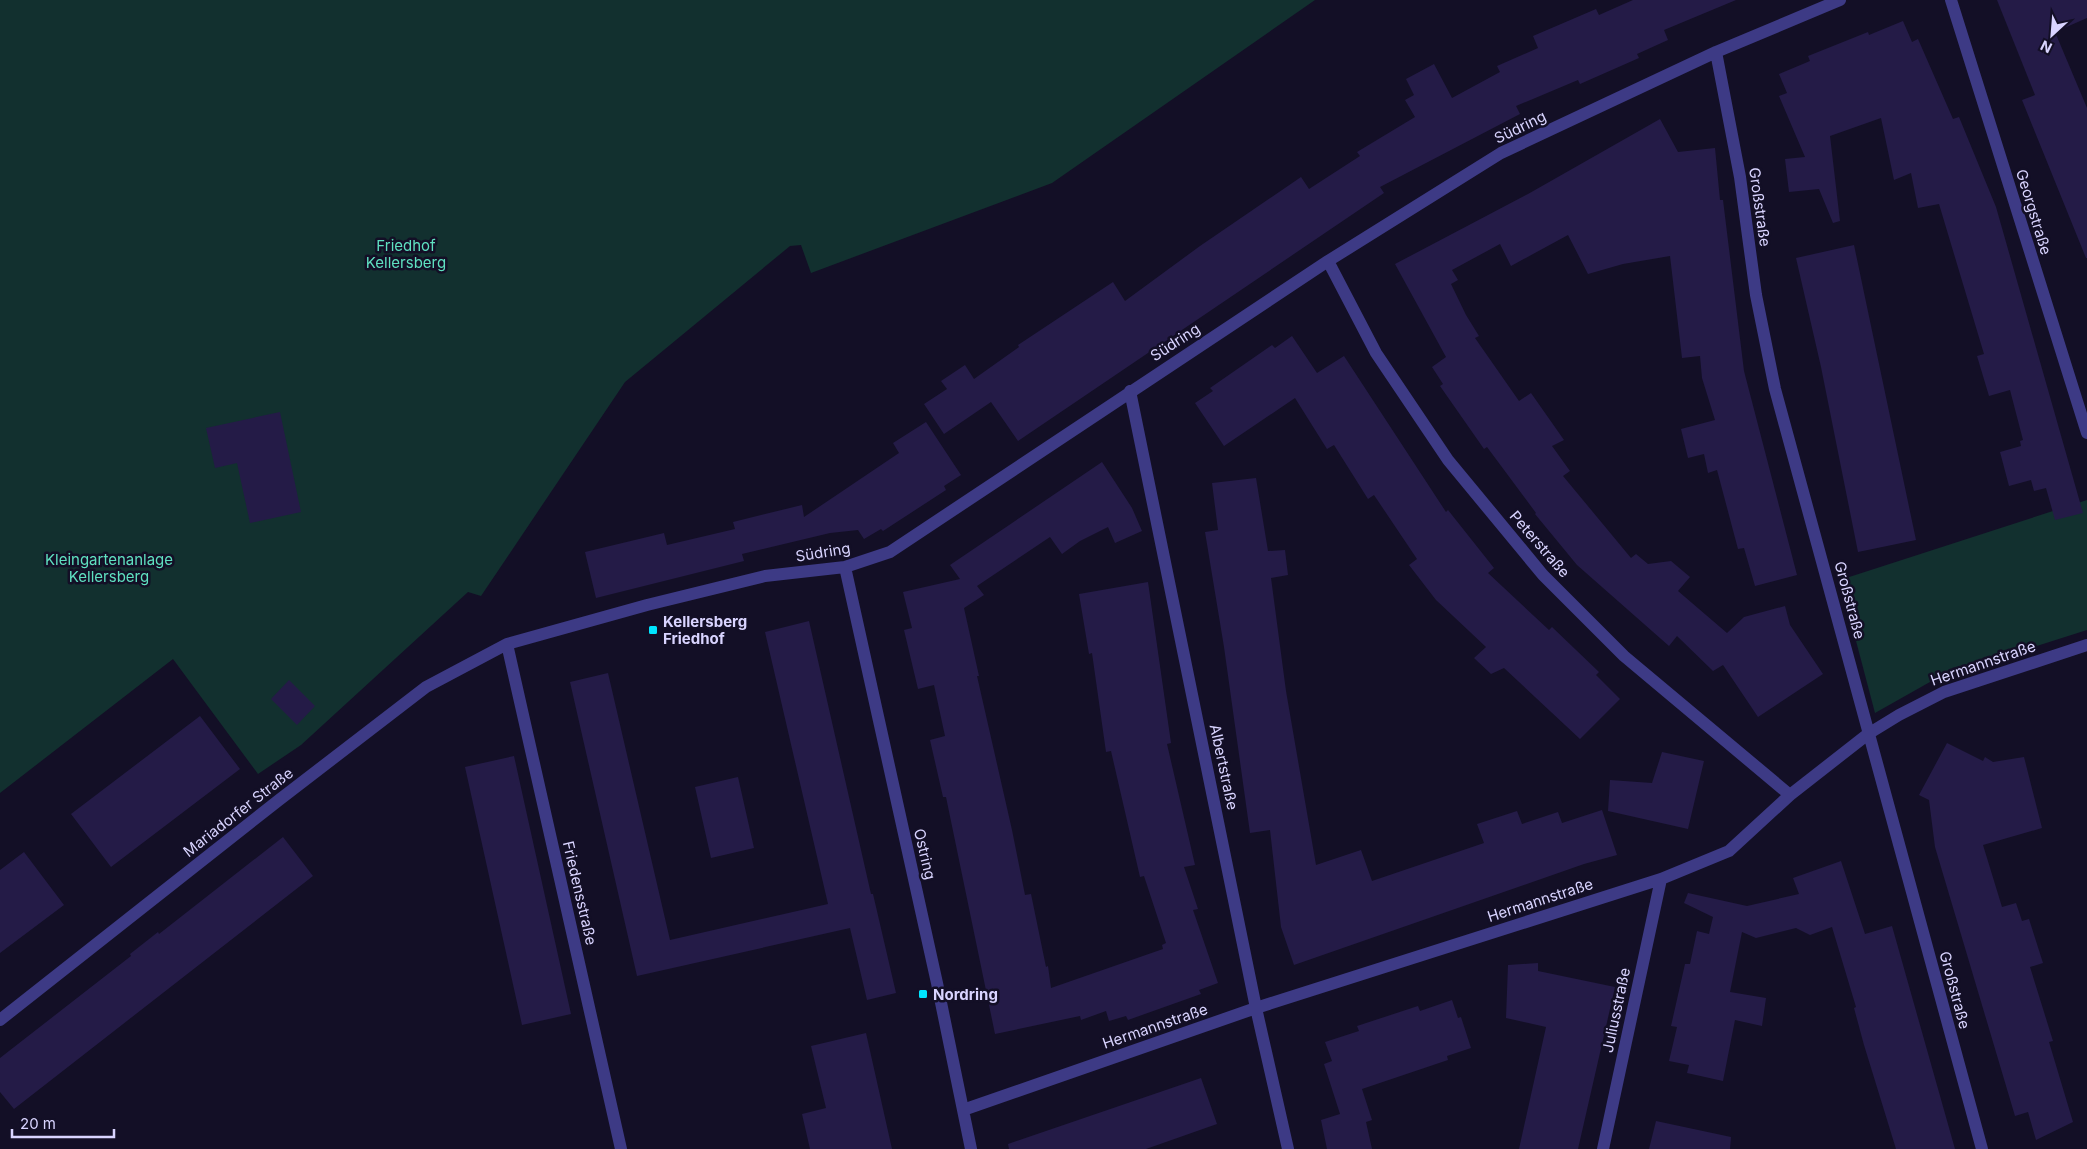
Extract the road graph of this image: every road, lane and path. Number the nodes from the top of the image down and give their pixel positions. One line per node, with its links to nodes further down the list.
1 (1840, 0): 3 (street, Südring)
2 (1951, 0): 6 (street, Georgstraße)
3 (1716, 52): 4 (street, Südring); 10 (street, Großstraße)
4 (1328, 261): 5 (street, Südring); 11 (street, Peterstraße)
5 (1130, 391): 7 (street, Südring); 13 (street, Albertstraße)
6 (2087, 433)
7 (845, 568): 8 (street, Südring); 15 (street, Ostring)
8 (507, 644): 14 (street, Mariadorfer Straße); 16 (street, Friedensstraße)
9 (2087, 645): 10 (street, Hermannstraße)
10 (1868, 734): 11 (street, Hermannstraße); 20 (street, Großstraße)
11 (1790, 795): 12 (street, Hermannstraße)
12 (1661, 879): 13 (street, Hermannstraße); 19 (street, Juliusstraße)
13 (1256, 1008): 15 (street, Hermannstraße); 18 (street, Albertstraße)
14 (0, 1020)
15 (962, 1110): 17 (street, Ostring)
16 (621, 1149)
17 (971, 1149)
18 (1288, 1149)
19 (1603, 1149)
20 (1982, 1149)

